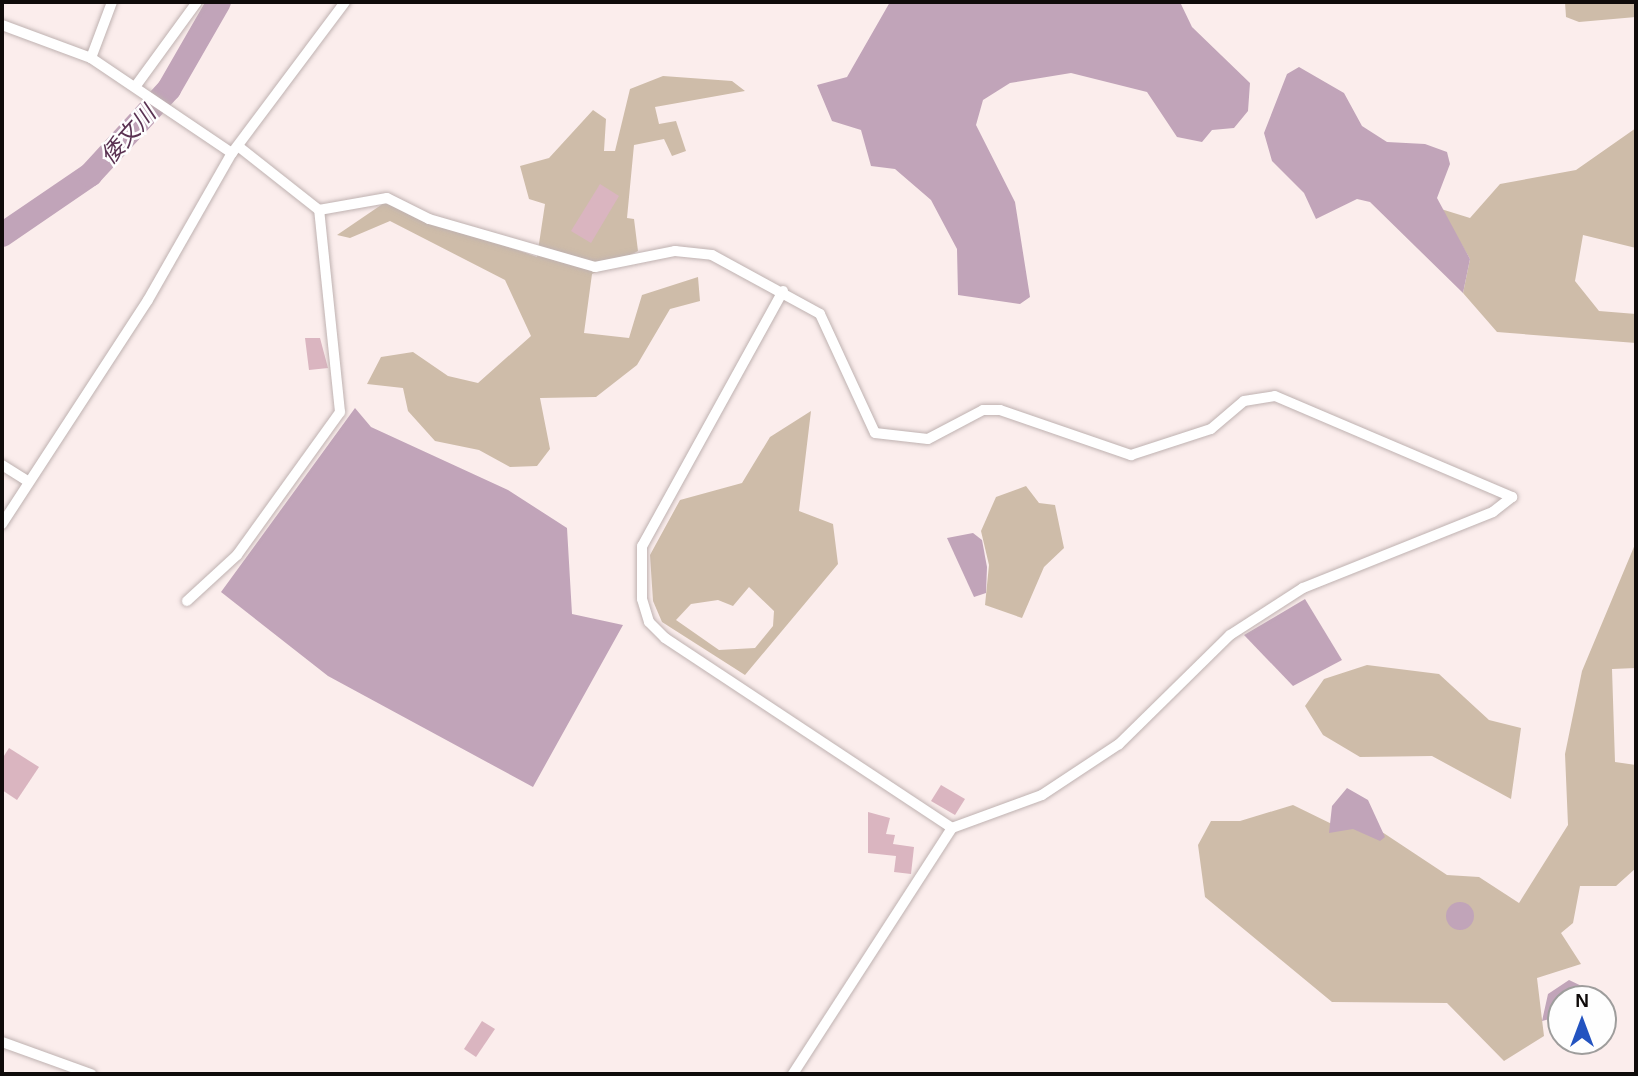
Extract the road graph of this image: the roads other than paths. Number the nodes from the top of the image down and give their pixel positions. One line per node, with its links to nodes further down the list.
1 (112, 2): 5 (street)
2 (197, 2): 6 (street)
3 (345, 2): 7 (street)
4 (2, 25): 5 (street)
5 (91, 58): 6 (street)
6 (138, 89): 7 (street)
7 (235, 150): 8 (street); 11 (street)
8 (319, 210): 9 (street); 13 (street)
9 (783, 291): 14 (street); 14 (street)
10 (2, 465): 11 (street)
11 (28, 481): 12 (street)
12 (2, 524)
13 (187, 601)
14 (952, 828): 17 (street)
15 (2, 1042): 16 (street)
16 (92, 1074)
17 (793, 1074)

